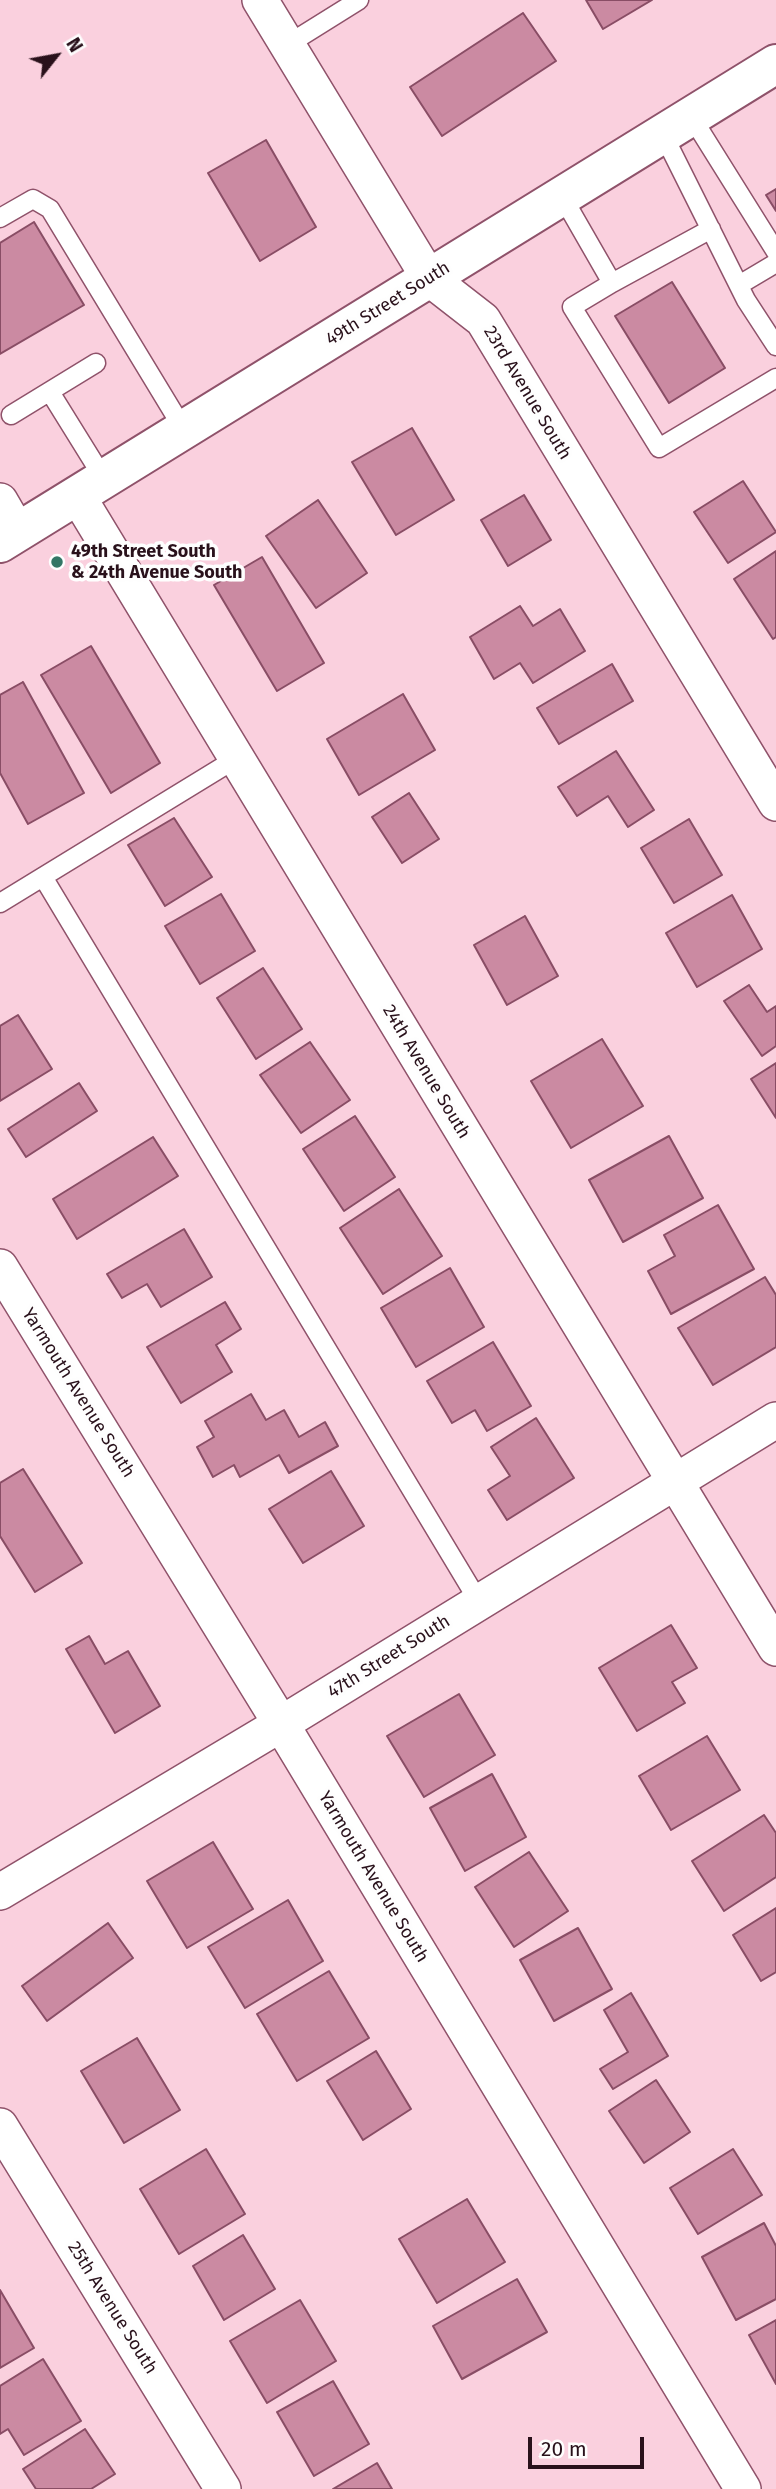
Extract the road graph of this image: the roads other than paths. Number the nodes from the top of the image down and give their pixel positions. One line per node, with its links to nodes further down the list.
1 (260, 0): 3 (street, 23rd Avenue South)
2 (359, 0): 3 (lane)
3 (287, 45): 11 (street, 23rd Avenue South)
4 (775, 67): 5 (street, 49th Street South)
5 (677, 125): 6 (street, 49th Street South); 8 (lane); 9 (lane)
6 (562, 196): 11 (street, 49th Street South); 12 (lane)
7 (0, 218): 19 (lane)
8 (711, 229): 12 (lane); 13 (lane)
9 (776, 252)
10 (776, 263): 13 (lane)
11 (429, 278): 19 (street, 49th Street South); 23 (street, 23rd Avenue South)
12 (612, 283): 16 (lane)
13 (739, 285): 14 (lane)
14 (776, 346)
15 (96, 363): 17 (lane)
16 (776, 377)
17 (50, 392): 18 (lane); 20 (lane)
18 (11, 415)
19 (184, 430): 20 (street, 49th Street South)
20 (91, 487): 21 (street, 49th Street South); 22 (street, 24th Avenue South)
21 (6, 526)
22 (237, 758): 24 (lane); 28 (street, 24th Avenue South)
23 (776, 803)
24 (43, 877): 25 (lane); 29 (lane)
25 (0, 903)
26 (0, 1267): 31 (street, Yarmouth Avenue South)
27 (776, 1420): 28 (street, 47th Street South)
28 (675, 1482): 29 (street, 47th Street South); 30 (street, 24th Avenue South)
29 (479, 1602): 31 (street, 47th Street South)
30 (776, 1648)
31 (281, 1724): 32 (street, 47th Street South); 35 (street, Yarmouth Avenue South)
32 (0, 1892)
33 (0, 2126): 34 (street, 25th Avenue South)
34 (223, 2489)
35 (743, 2489)

